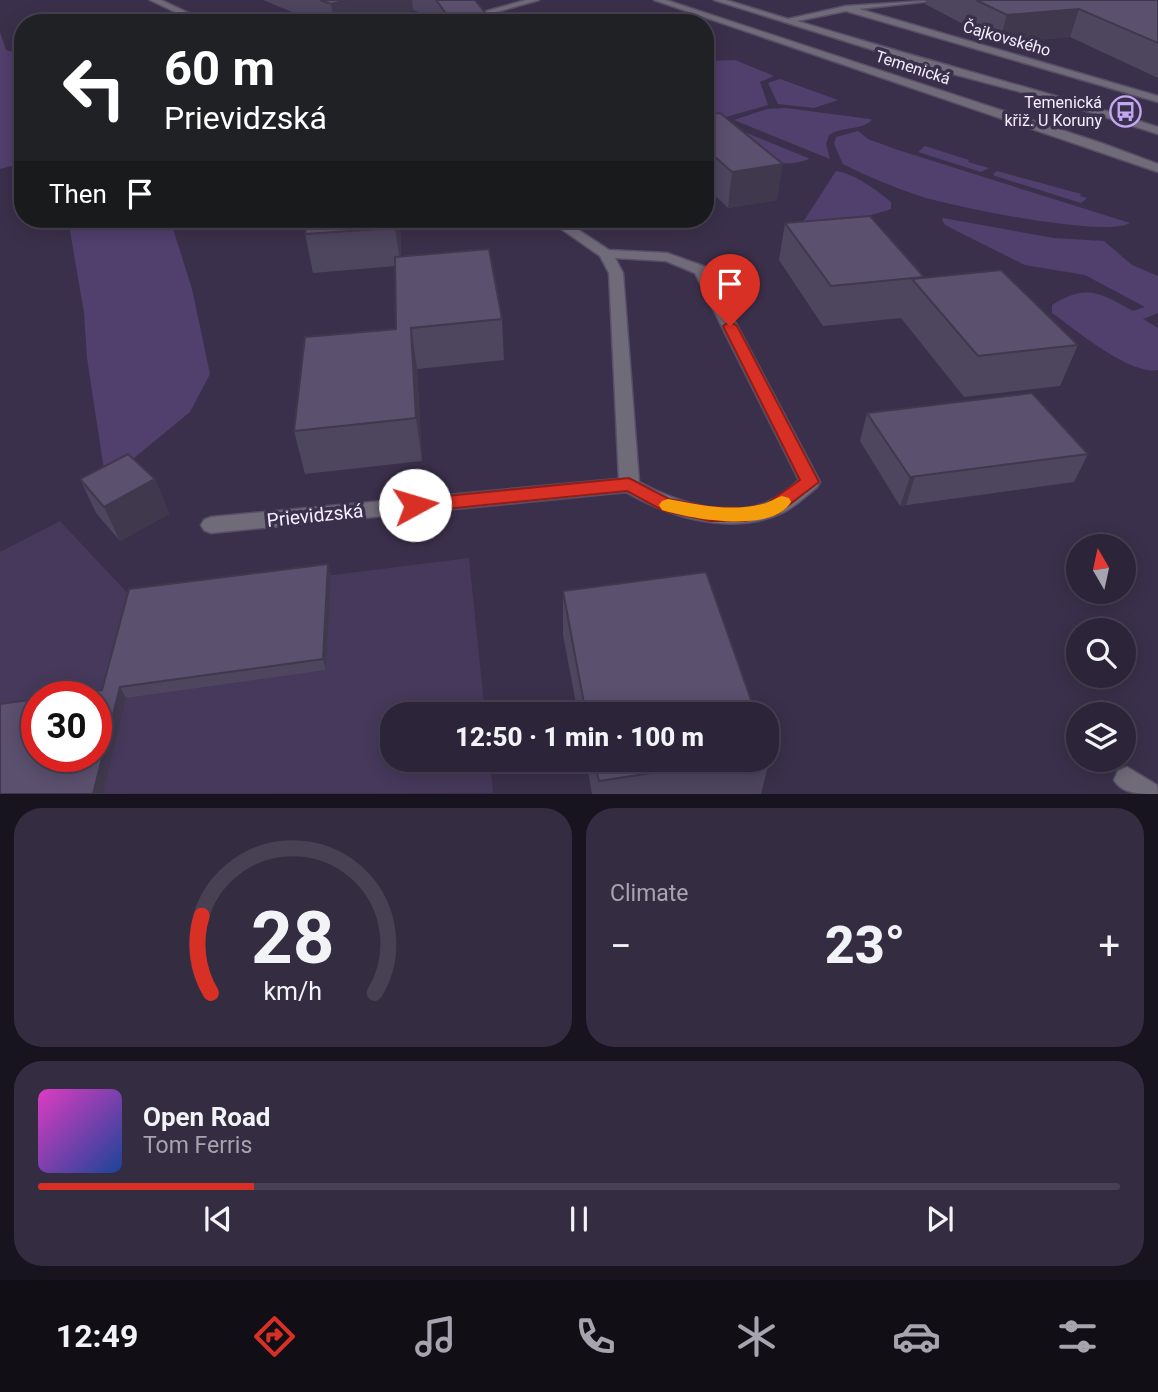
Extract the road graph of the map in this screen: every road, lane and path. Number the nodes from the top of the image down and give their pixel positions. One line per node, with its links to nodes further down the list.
1 (154, 0): 7 (street)
2 (535, 0): 8 (street)
3 (658, 0): 9 (street, Temenická)
4 (718, 0): 11 (street, Temenická)
5 (936, 0): 6 (street)
6 (846, 8): 11 (street); 12 (street, Čajkovského)
7 (186, 14)
8 (481, 14)
9 (700, 14)
10 (714, 18): 14 (street, Temenická)
11 (788, 21): 13 (street, Temenická)
12 (1158, 99)
13 (1158, 131)
14 (1158, 168)
15 (567, 228): 16 (street)
16 (606, 254): 17 (street); 17 (street)
17 (629, 485): 18 (street, Prievidzská)
18 (211, 525)

